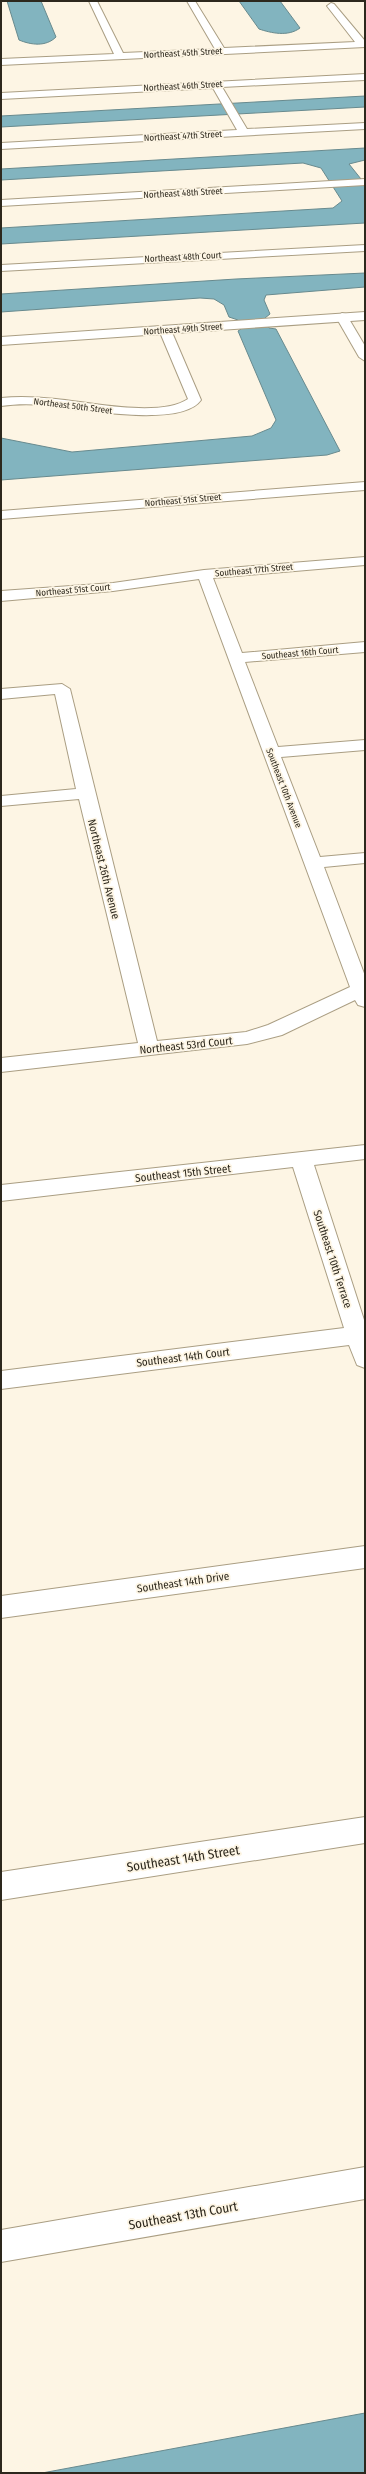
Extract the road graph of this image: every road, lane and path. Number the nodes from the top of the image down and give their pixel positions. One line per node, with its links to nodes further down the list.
1 (93, 1): 6 (street)
2 (191, 1): 5 (street)
3 (331, 6): 4 (street)
4 (363, 44): 5 (street, Northeast 45th Street)
5 (221, 51): 6 (street, Northeast 45th Street)
6 (120, 56): 7 (street, Northeast 45th Street)
7 (1, 62)
8 (365, 77): 9 (street, Northeast 46th Street)
9 (216, 85): 10 (street, Northeast 46th Street); 12 (street)
10 (1, 96)
11 (365, 126): 12 (street, Northeast 47th Street)
12 (244, 133): 13 (street, Northeast 47th Street)
13 (1, 146)
14 (365, 182): 15 (street, Northeast 48th Street)
15 (1, 203)
16 (365, 248): 17 (street, Northeast 48th Court)
17 (1, 268)
18 (365, 316): 19 (street, Northeast 49th Street)
19 (342, 317): 20 (street, Northeast 49th Street); 22 (street)
20 (165, 330): 21 (street, Northeast 49th Street); 23 (street, Northeast 50th Street)
21 (1, 341)
22 (365, 357)
23 (1, 402)
24 (365, 486): 25 (street, Northeast 51st Street)
25 (1, 515)
26 (365, 561): 27 (street, Southeast 17th Street)
27 (204, 574): 28 (street, Southeast 17th Street); 31 (street, Southeast 10th Avenue)
28 (144, 583): 29 (street, Northeast 51st Court)
29 (1, 596)
30 (365, 647): 31 (street, Southeast 16th Court)
31 (235, 658): 34 (street, Southeast 10th Avenue)
32 (1, 694): 35 (street, Northeast 26th Avenue)
33 (365, 745): 34 (street)
34 (270, 753): 38 (street, Southeast 10th Avenue)
35 (86, 793): 36 (street); 40 (street, Northeast 26th Avenue)
36 (1, 802)
37 (365, 858): 38 (street)
38 (313, 863): 39 (street, Southeast 10th Avenue)
39 (363, 993): 40 (street, Northeast 53rd Court)
40 (149, 1048): 41 (street, Northeast 53rd Court)
41 (1, 1065)
42 (365, 1152): 43 (street, Southeast 15th Street)
43 (301, 1159): 44 (street, Southeast 15th Street); 45 (street, Southeast 10th Terrace)
44 (1, 1193)
45 (361, 1335): 46 (street, Southeast 10th Terrace); 47 (street, Southeast 14th Court)
46 (365, 1359)
47 (1, 1380)
48 (365, 1557): 49 (street, Southeast 14th Drive)
49 (1, 1607)
50 (365, 1830): 51 (street, Southeast 14th Street)
51 (1, 1886)
52 (365, 2183): 53 (street, Southeast 13th Court)
53 (1, 2246)

